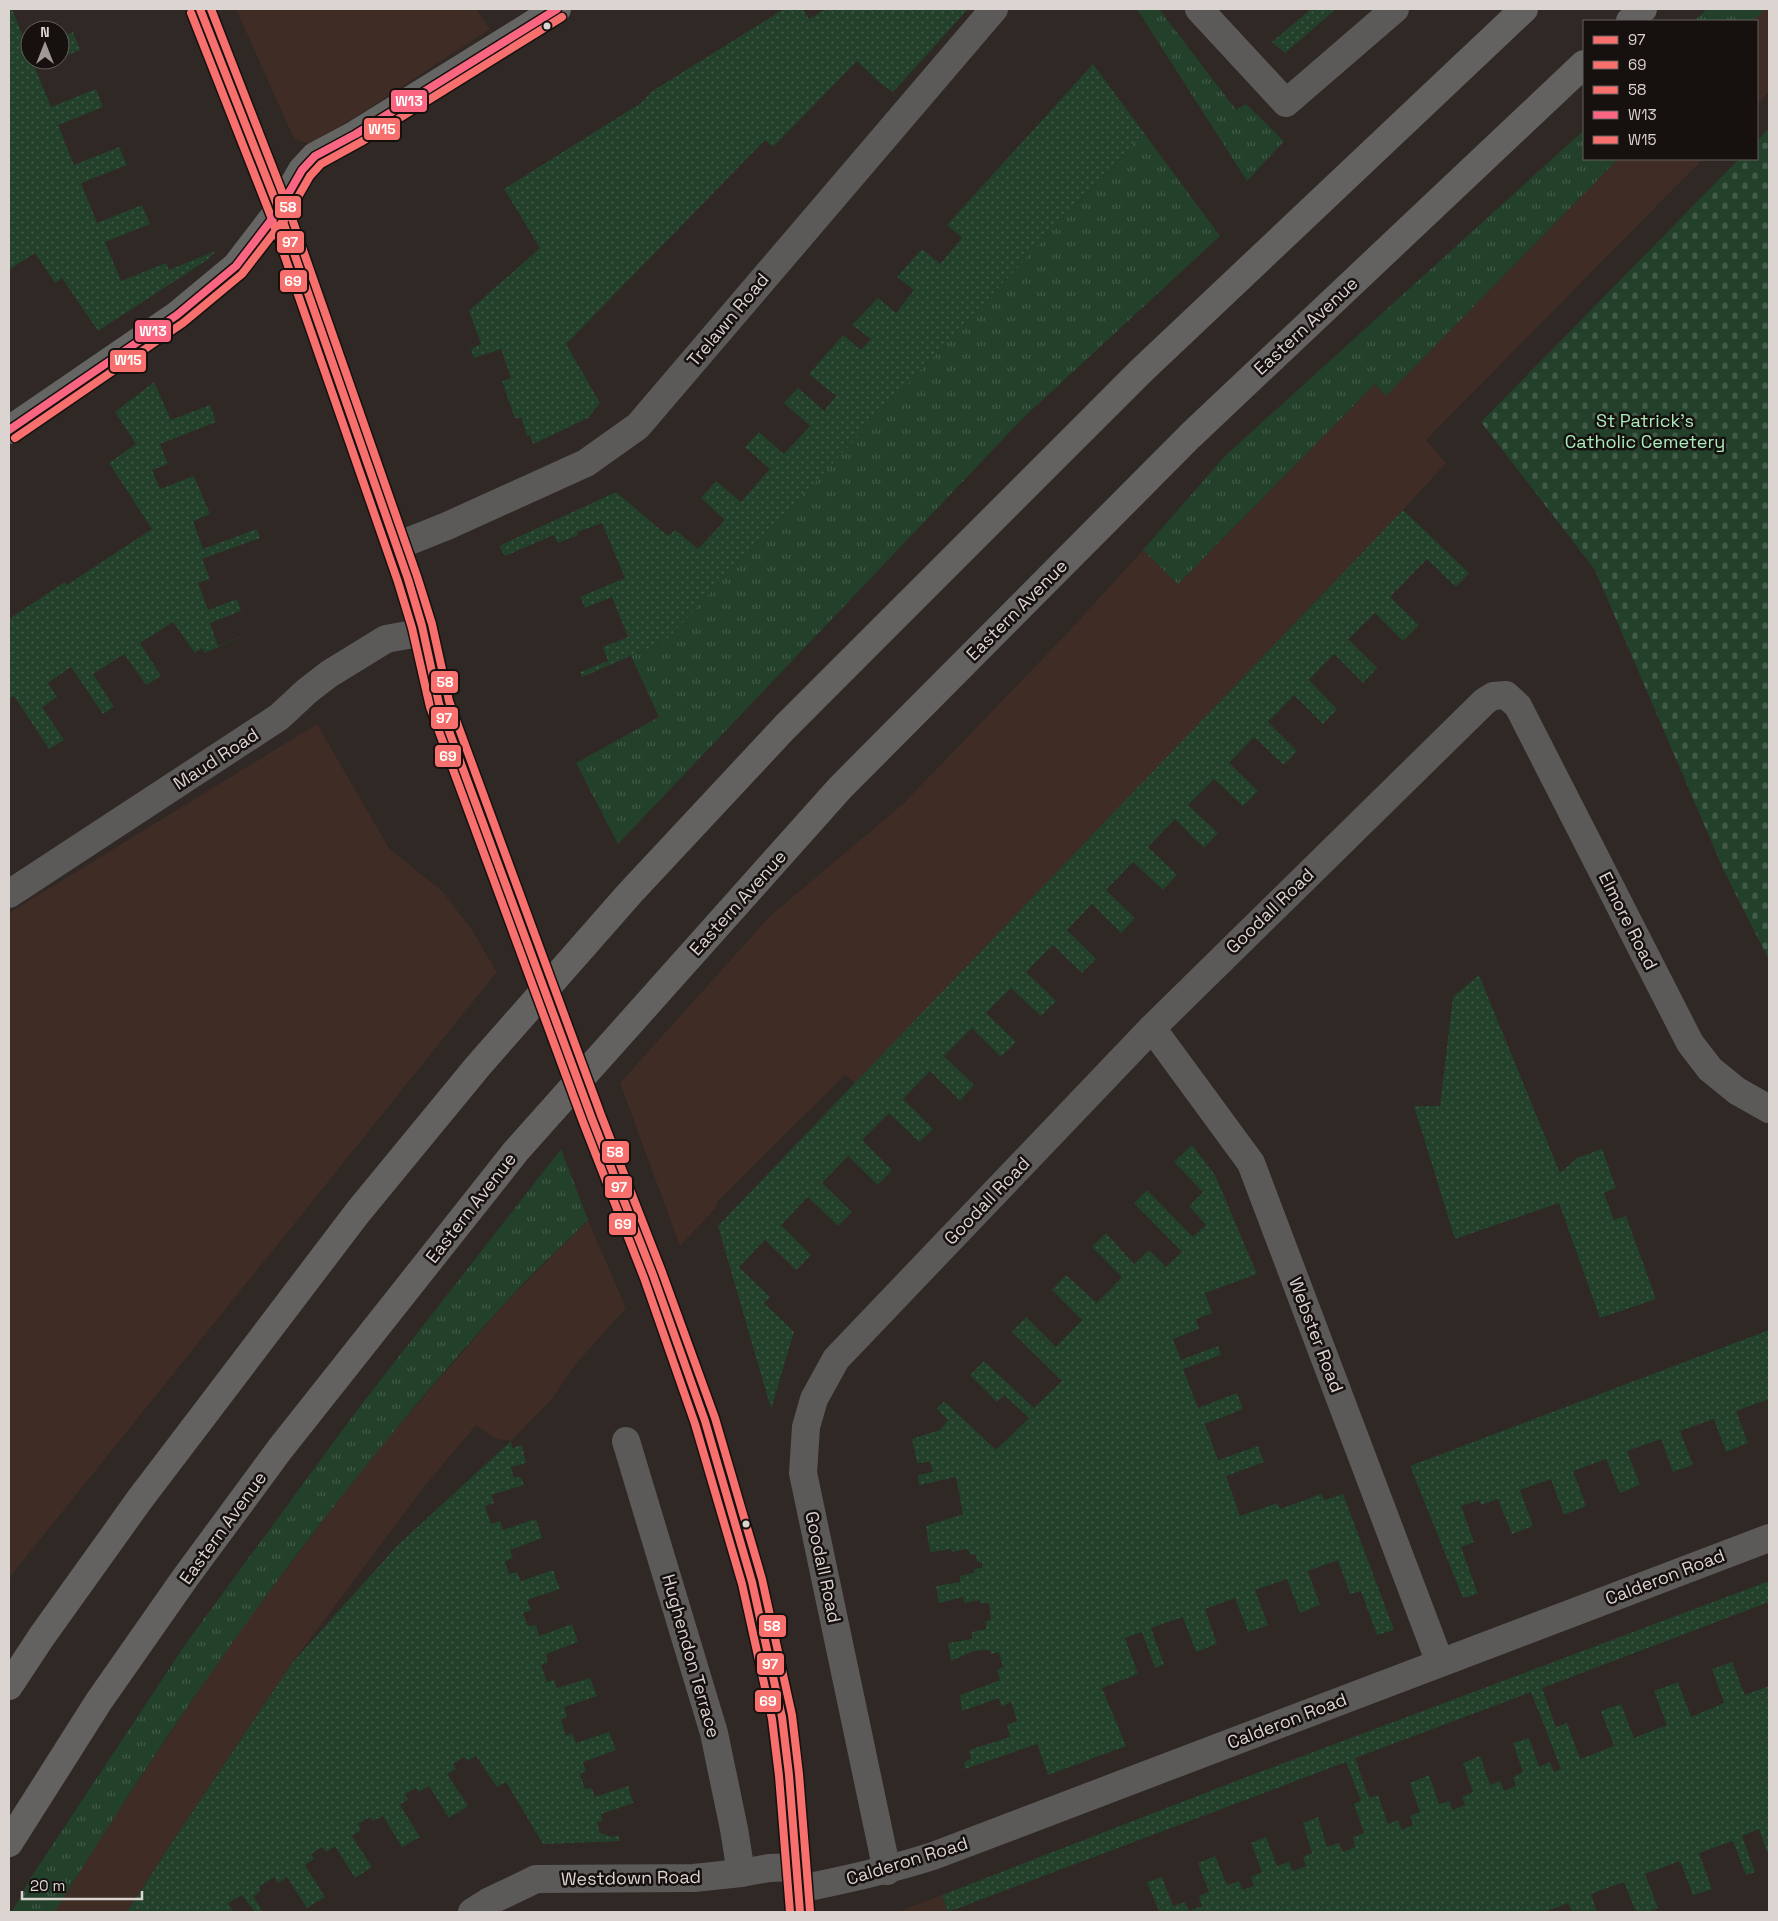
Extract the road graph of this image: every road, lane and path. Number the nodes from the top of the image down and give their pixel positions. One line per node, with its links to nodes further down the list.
1 (200, 9): 10 (main road)
2 (557, 9): 10 (main road)
3 (994, 9): 12 (street, Trelawn Road)
4 (1199, 9): 5 (street)
5 (1395, 9)
6 (1524, 9): 21 (highway)
7 (1643, 9): 8 (highway)
8 (1631, 20)
9 (1583, 65): 22 (highway, Eastern Avenue)
10 (279, 210): 11 (main road); 12 (main road)
11 (9, 430)
12 (397, 546): 13 (main road)
13 (424, 632): 15 (street, Maud Road); 25 (main road)
14 (1518, 706): 16 (street, Goodall Road); 17 (street, Elmore Road)
15 (9, 894)
16 (1152, 1028): 20 (street, Webster Road); 23 (street, Goodall Road)
17 (1769, 1109)
18 (626, 1441): 24 (street, Hughendon Terrace)
19 (1769, 1538): 20 (street, Calderon Road)
20 (1440, 1663): 23 (street, Calderon Road)
21 (9, 1686)
22 (9, 1843)
23 (887, 1870): 25 (street, Calderon Road)
24 (741, 1873): 25 (street, Westdown Road); 26 (street, Westdown Road)
25 (799, 1889)
26 (472, 1912)

